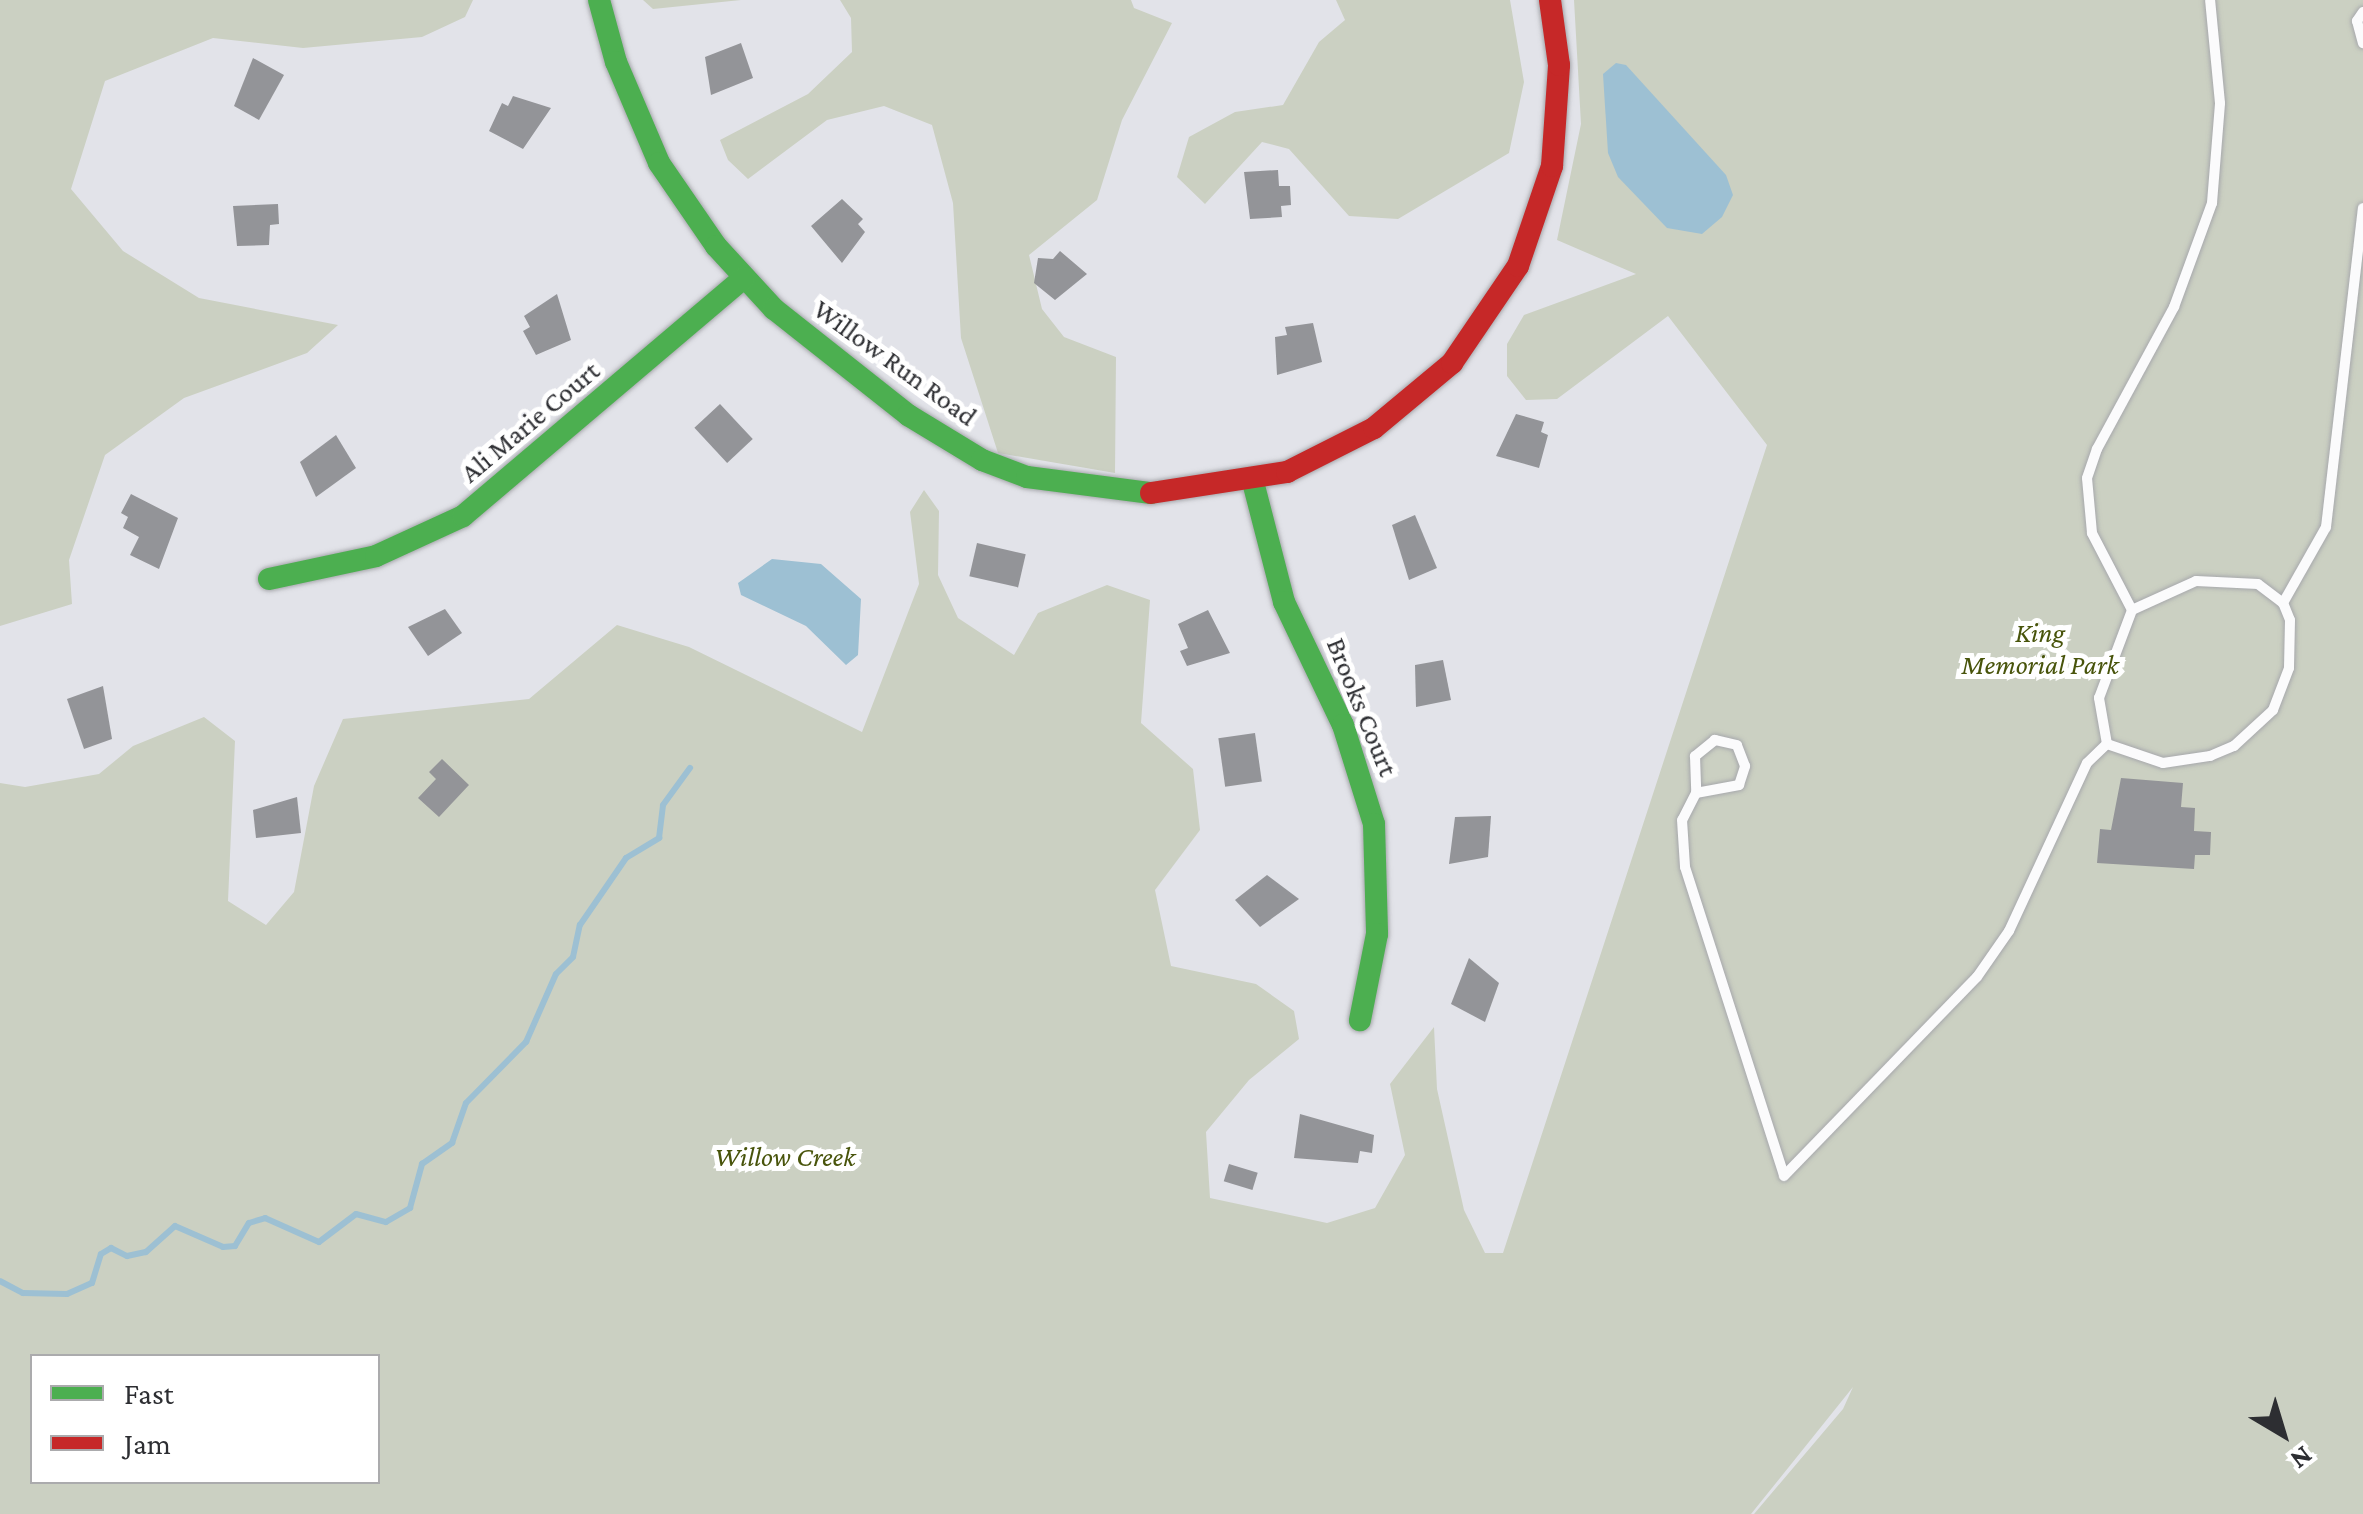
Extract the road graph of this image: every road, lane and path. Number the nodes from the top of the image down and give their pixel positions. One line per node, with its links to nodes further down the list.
1 (599, 0): 7 (street, Willow Run Road)
2 (1550, 0): 8 (street, Willow Run Road)
3 (2210, 0): 11 (lane)
4 (2363, 12): 5 (lane)
5 (2363, 43)
6 (2363, 208): 10 (lane)
7 (744, 278): 8 (street, Willow Run Road); 9 (street, Ali Marie Court)
8 (1253, 482): 14 (street, Brooks Court)
9 (269, 579)
10 (2282, 603): 11 (lane); 12 (lane)
11 (2132, 610): 12 (lane)
12 (2107, 744): 13 (lane)
13 (1696, 792): 13 (lane)
14 (1360, 1020)

